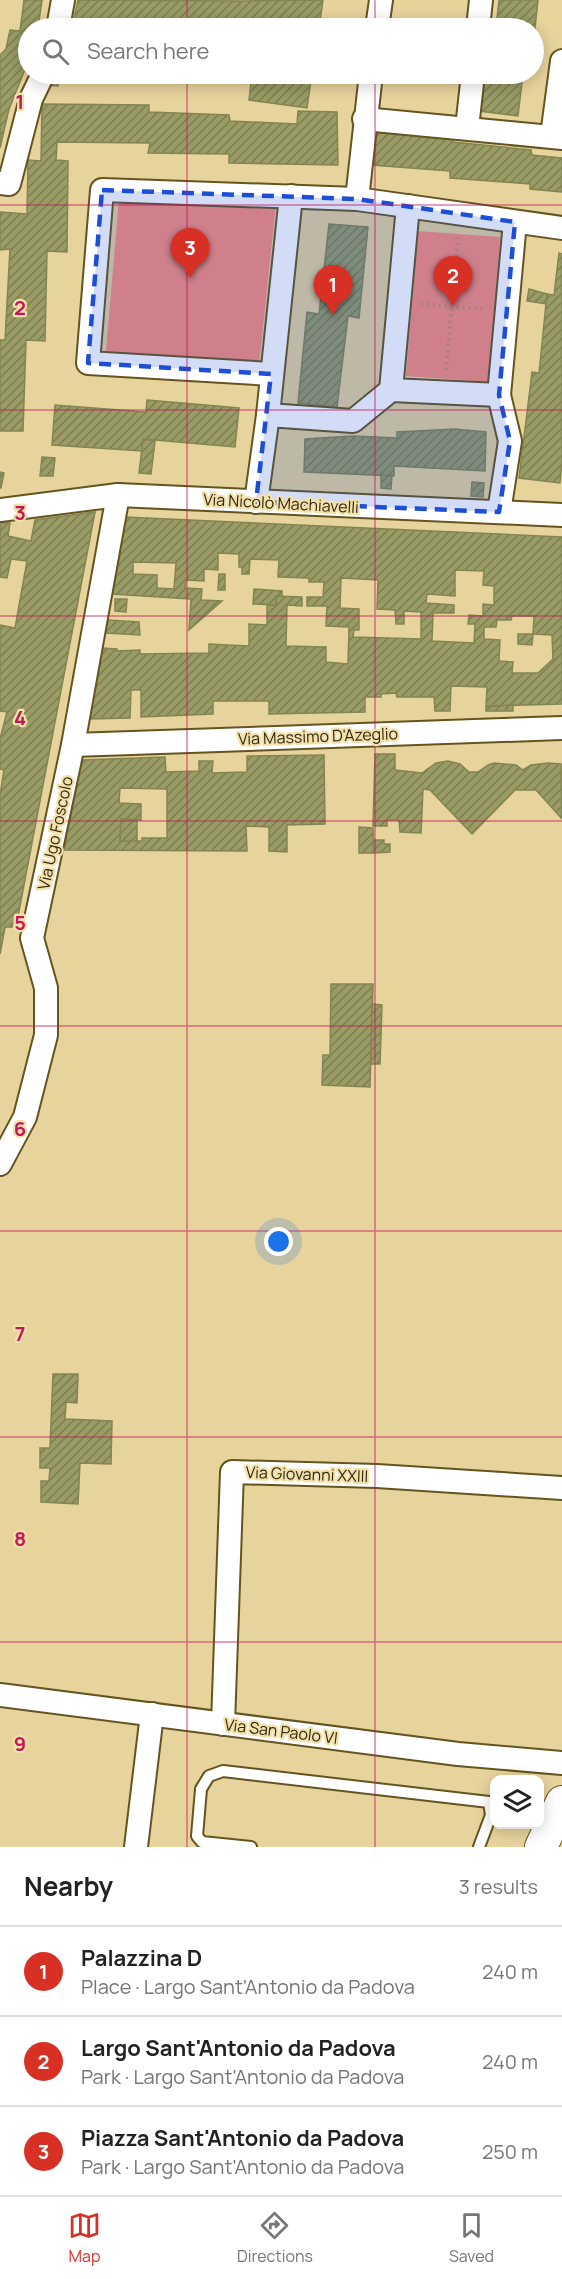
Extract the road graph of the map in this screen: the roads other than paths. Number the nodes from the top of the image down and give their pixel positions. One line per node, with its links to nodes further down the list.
1 (63, 0): 4 (street)
2 (381, 0): 5 (street)
3 (481, 0): 6 (street)
4 (60, 18)
5 (378, 18)
6 (479, 18)
7 (562, 61): 13 (street)
8 (38, 84): 14 (street)
9 (369, 84): 11 (street)
10 (472, 84): 12 (street)
11 (364, 118): 12 (street); 16 (street)
12 (467, 128): 13 (street)
13 (557, 137)
14 (4, 183)
15 (291, 196): 16 (street); 20 (street); 20 (street)
16 (357, 199): 17 (street)
17 (408, 207): 18 (street); 21 (street)
18 (515, 222): 19 (street); 22 (street)
19 (562, 228)
20 (271, 374): 23 (street)
21 (391, 390): 22 (street); 23 (street)
22 (499, 395): 27 (street)
23 (268, 415): 25 (street)
24 (118, 495): 25 (street, Via Nicolò Machiavelli); 26 (street, Via Nicolò Machiavelli); 30 (street, Via Ugo Foscolo)
25 (256, 502): 27 (street, Via Nicolò Machiavelli)
26 (0, 510)
27 (499, 512): 28 (street, Via Nicolò Machiavelli)
28 (562, 515)
29 (562, 728): 30 (street, Via Massimo D'Azeglio)
30 (74, 745): 31 (street, Via Ugo Foscolo)
31 (0, 1164)
32 (562, 1488): 35 (street, Via Giovanni XXIII)
33 (0, 1695): 34 (street, Via San Paolo VI)
34 (152, 1714): 35 (street, Via San Paolo VI); 38 (street)
35 (223, 1724): 36 (street, Via San Paolo VI)
36 (562, 1763)
37 (562, 1803): 41 (main road)
38 (136, 1847)
39 (251, 1847): 40 (lane)
40 (479, 1847)
41 (541, 1847)

